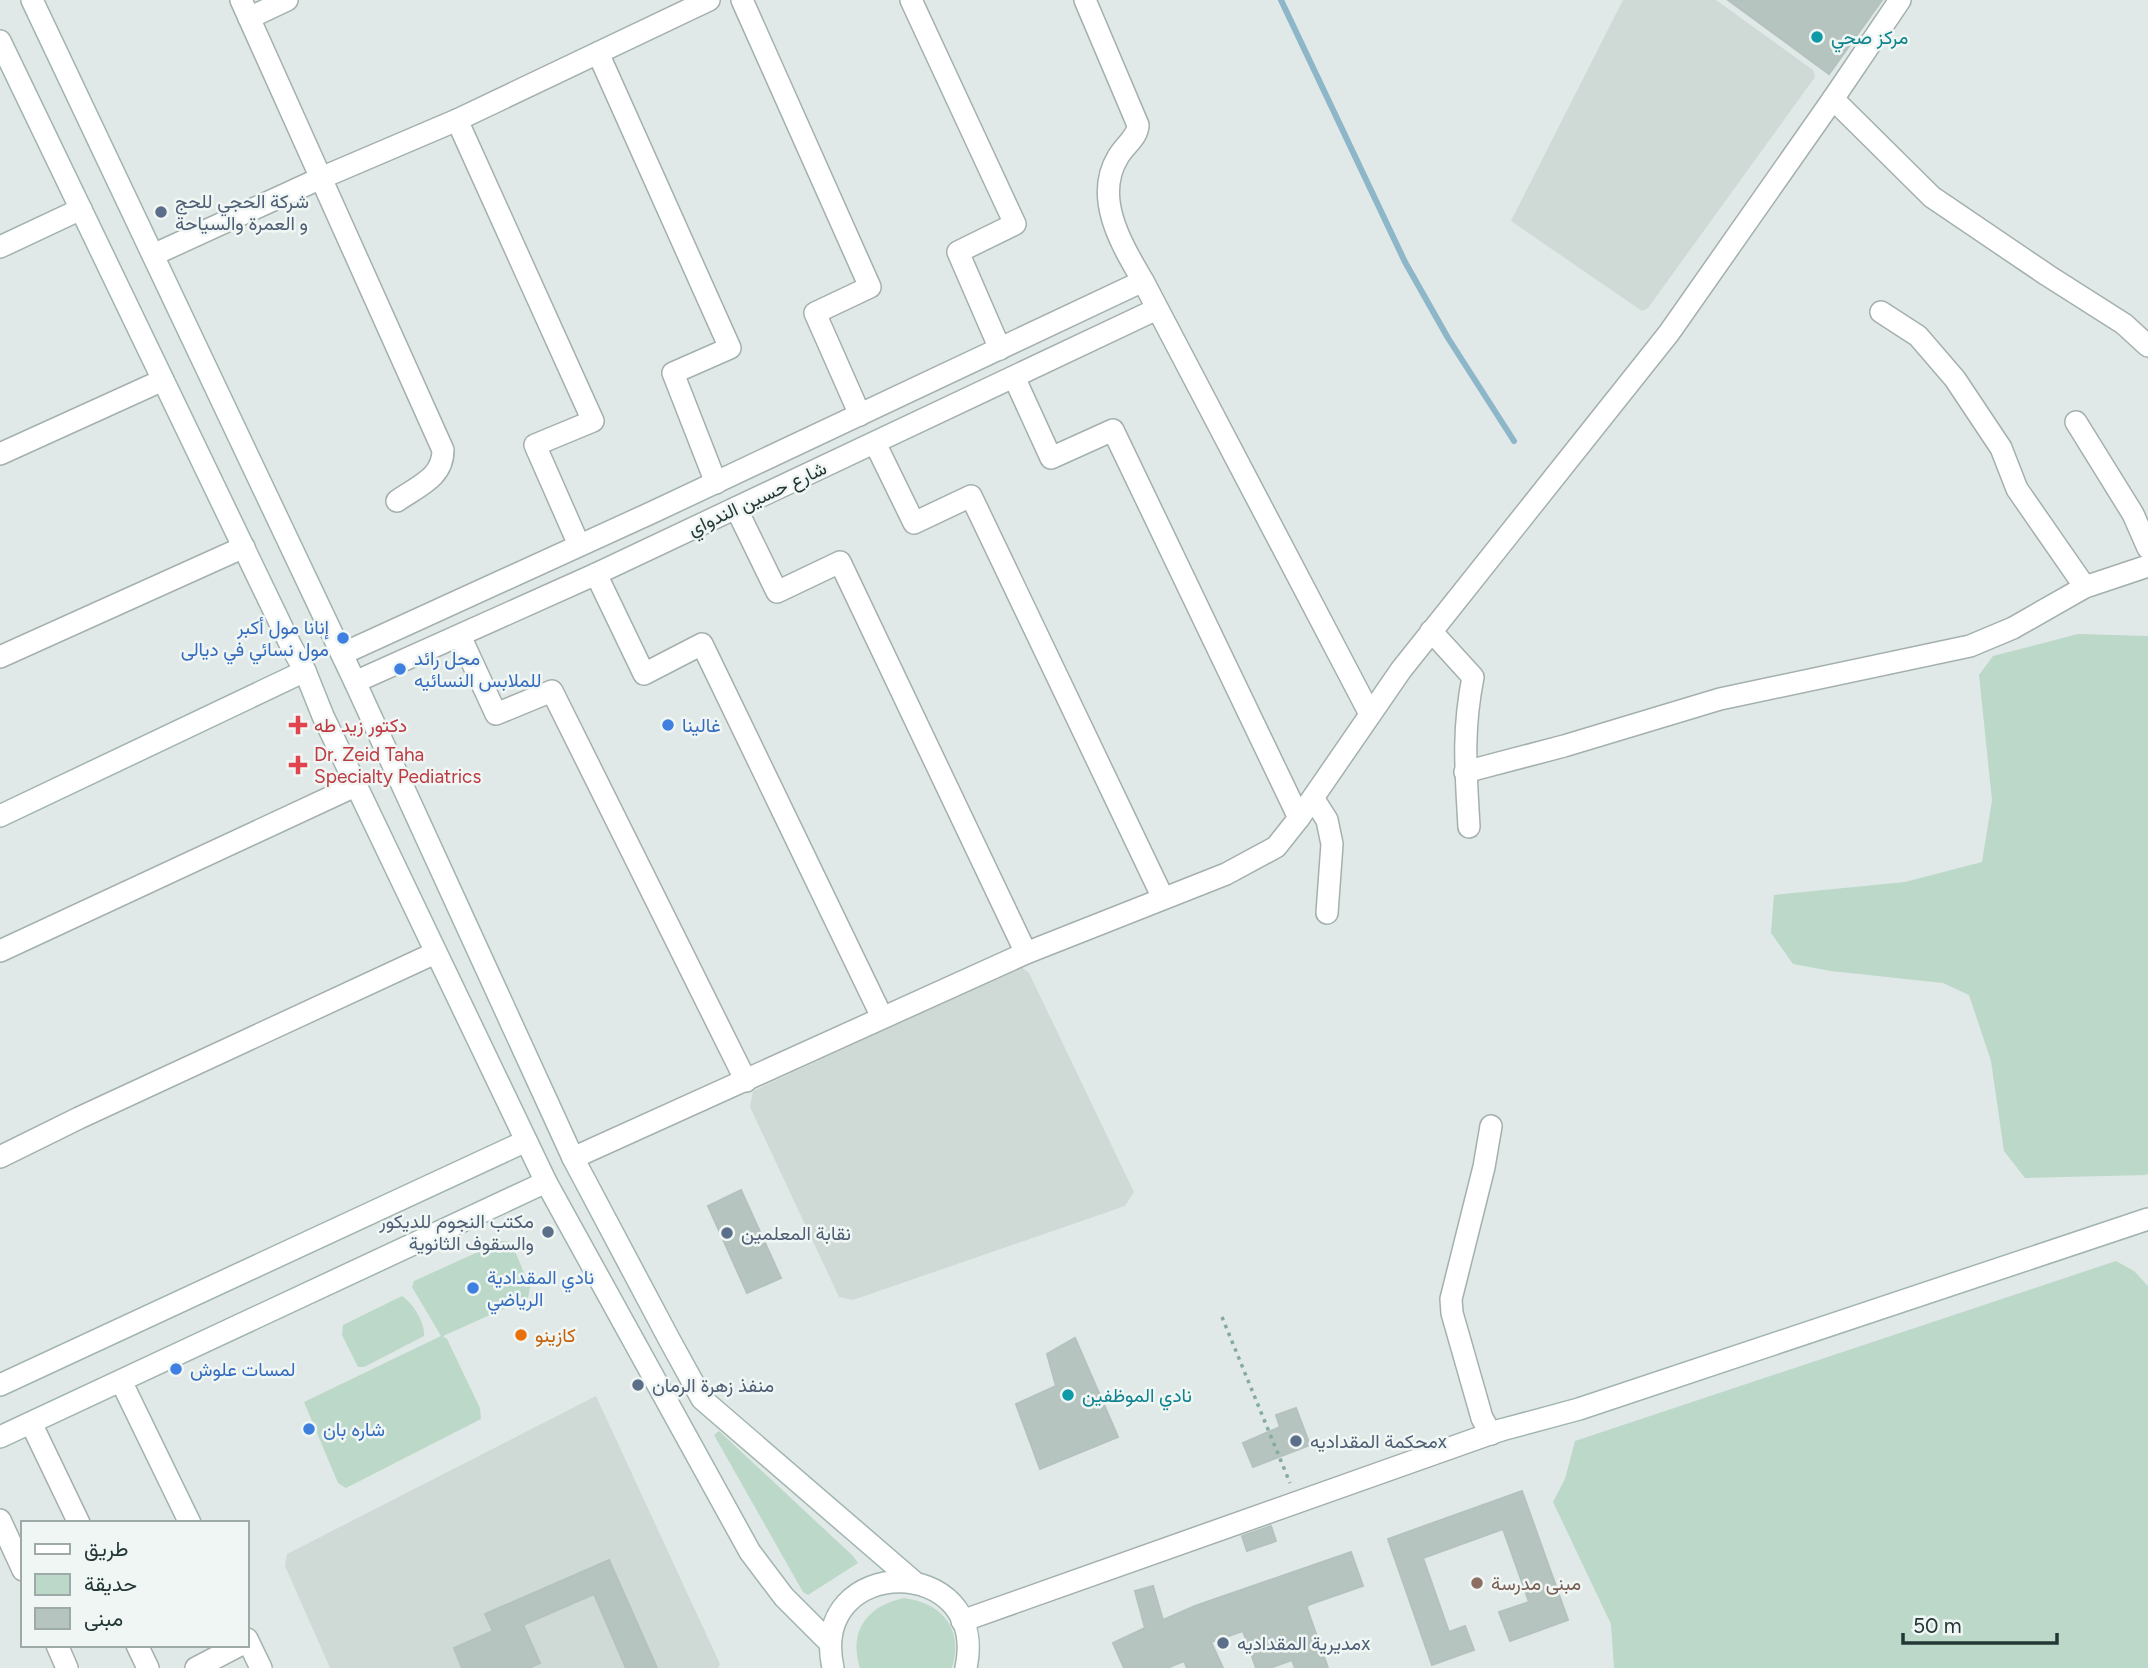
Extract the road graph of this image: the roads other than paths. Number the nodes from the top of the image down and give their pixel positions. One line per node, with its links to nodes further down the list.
1 (32, 0): 16 (street)
2 (287, 0): 8 (street)
3 (709, 0): 10 (street)
4 (742, 0): 24 (street)
5 (911, 0): 21 (street)
6 (1084, 0): 17 (street)
7 (1900, 0): 11 (street)
8 (245, 9): 13 (street)
9 (1, 44): 14 (street)
10 (598, 53): 12 (street); 28 (street)
11 (1833, 99): 20 (street); 37 (street)
12 (457, 120): 13 (street); 31 (street)
13 (321, 178): 16 (street); 29 (street)
14 (81, 209): 15 (street); 23 (street)
15 (0, 247)
16 (153, 255): 39 (street)
17 (1143, 281): 18 (street); 21 (street, شارع حسين الندواي)
18 (1157, 309): 22 (street, شارع حسين الندواي); 43 (street)
19 (1881, 312): 36 (street)
20 (2148, 346)
21 (1000, 349): 24 (street, شارع حسين الندواي)
22 (1014, 377): 26 (street, شارع حسين الندواي); 48 (street)
23 (163, 380): 27 (street); 32 (street)
24 (860, 415): 28 (street, شارع حسين الندواي)
25 (2076, 422): 33 (street)
26 (875, 443): 30 (street, شارع حسين الندواي); 50 (street)
27 (0, 454)
28 (716, 483): 31 (street, شارع حسين الندواي)
29 (397, 501)
30 (736, 509): 35 (street, شارع حسين الندواي); 54 (street)
31 (579, 545): 39 (street, شارع حسين الندواي)
32 (244, 547): 40 (street); 41 (street)
33 (2148, 548)
34 (2148, 566): 36 (street)
35 (596, 574): 38 (street, شارع حسين الندواي); 55 (street)
36 (2085, 587): 44 (street)
37 (1431, 631): 43 (street); 44 (street)
38 (460, 636): 42 (street, شارع حسين الندواي); 56 (street)
39 (342, 654): 42 (street)
40 (0, 657)
41 (305, 671): 45 (street); 47 (street)
42 (355, 682): 60 (street)
43 (1370, 714): 46 (street)
44 (1465, 772): 49 (street)
45 (357, 785): 52 (street); 53 (street)
46 (1313, 798): 48 (street); 51 (street)
47 (0, 816)
48 (1299, 818): 50 (street)
49 (1469, 827)
50 (1163, 898): 54 (street)
51 (1327, 913)
52 (0, 951)
53 (435, 953): 58 (street); 59 (street)
54 (1026, 953): 55 (street)
55 (883, 1017): 56 (street)
56 (746, 1081): 60 (street)
57 (1491, 1126): 66 (street)
58 (526, 1141): 61 (street); 64 (street)
59 (0, 1157)
60 (573, 1158): 72 (street)
61 (546, 1182): 63 (street); 78 (street)
62 (2148, 1219): 66 (street)
63 (121, 1381): 65 (street); 70 (street)
64 (0, 1385)
65 (31, 1423): 67 (street); 69 (street)
66 (1496, 1432): 73 (street)
67 (0, 1437)
68 (0, 1520): 71 (street)
69 (78, 1521)
70 (189, 1521)
71 (21, 1566)
72 (913, 1581): 73 (street); 78 (street)
73 (962, 1621): 79 (street)
74 (248, 1643): 83 (street)
75 (58, 1647): 80 (street)
76 (138, 1647): 81 (street)
77 (236, 1647): 82 (street)
78 (827, 1659)
79 (970, 1664)
80 (67, 1668)
81 (148, 1668)
82 (196, 1668)
83 (261, 1668)

